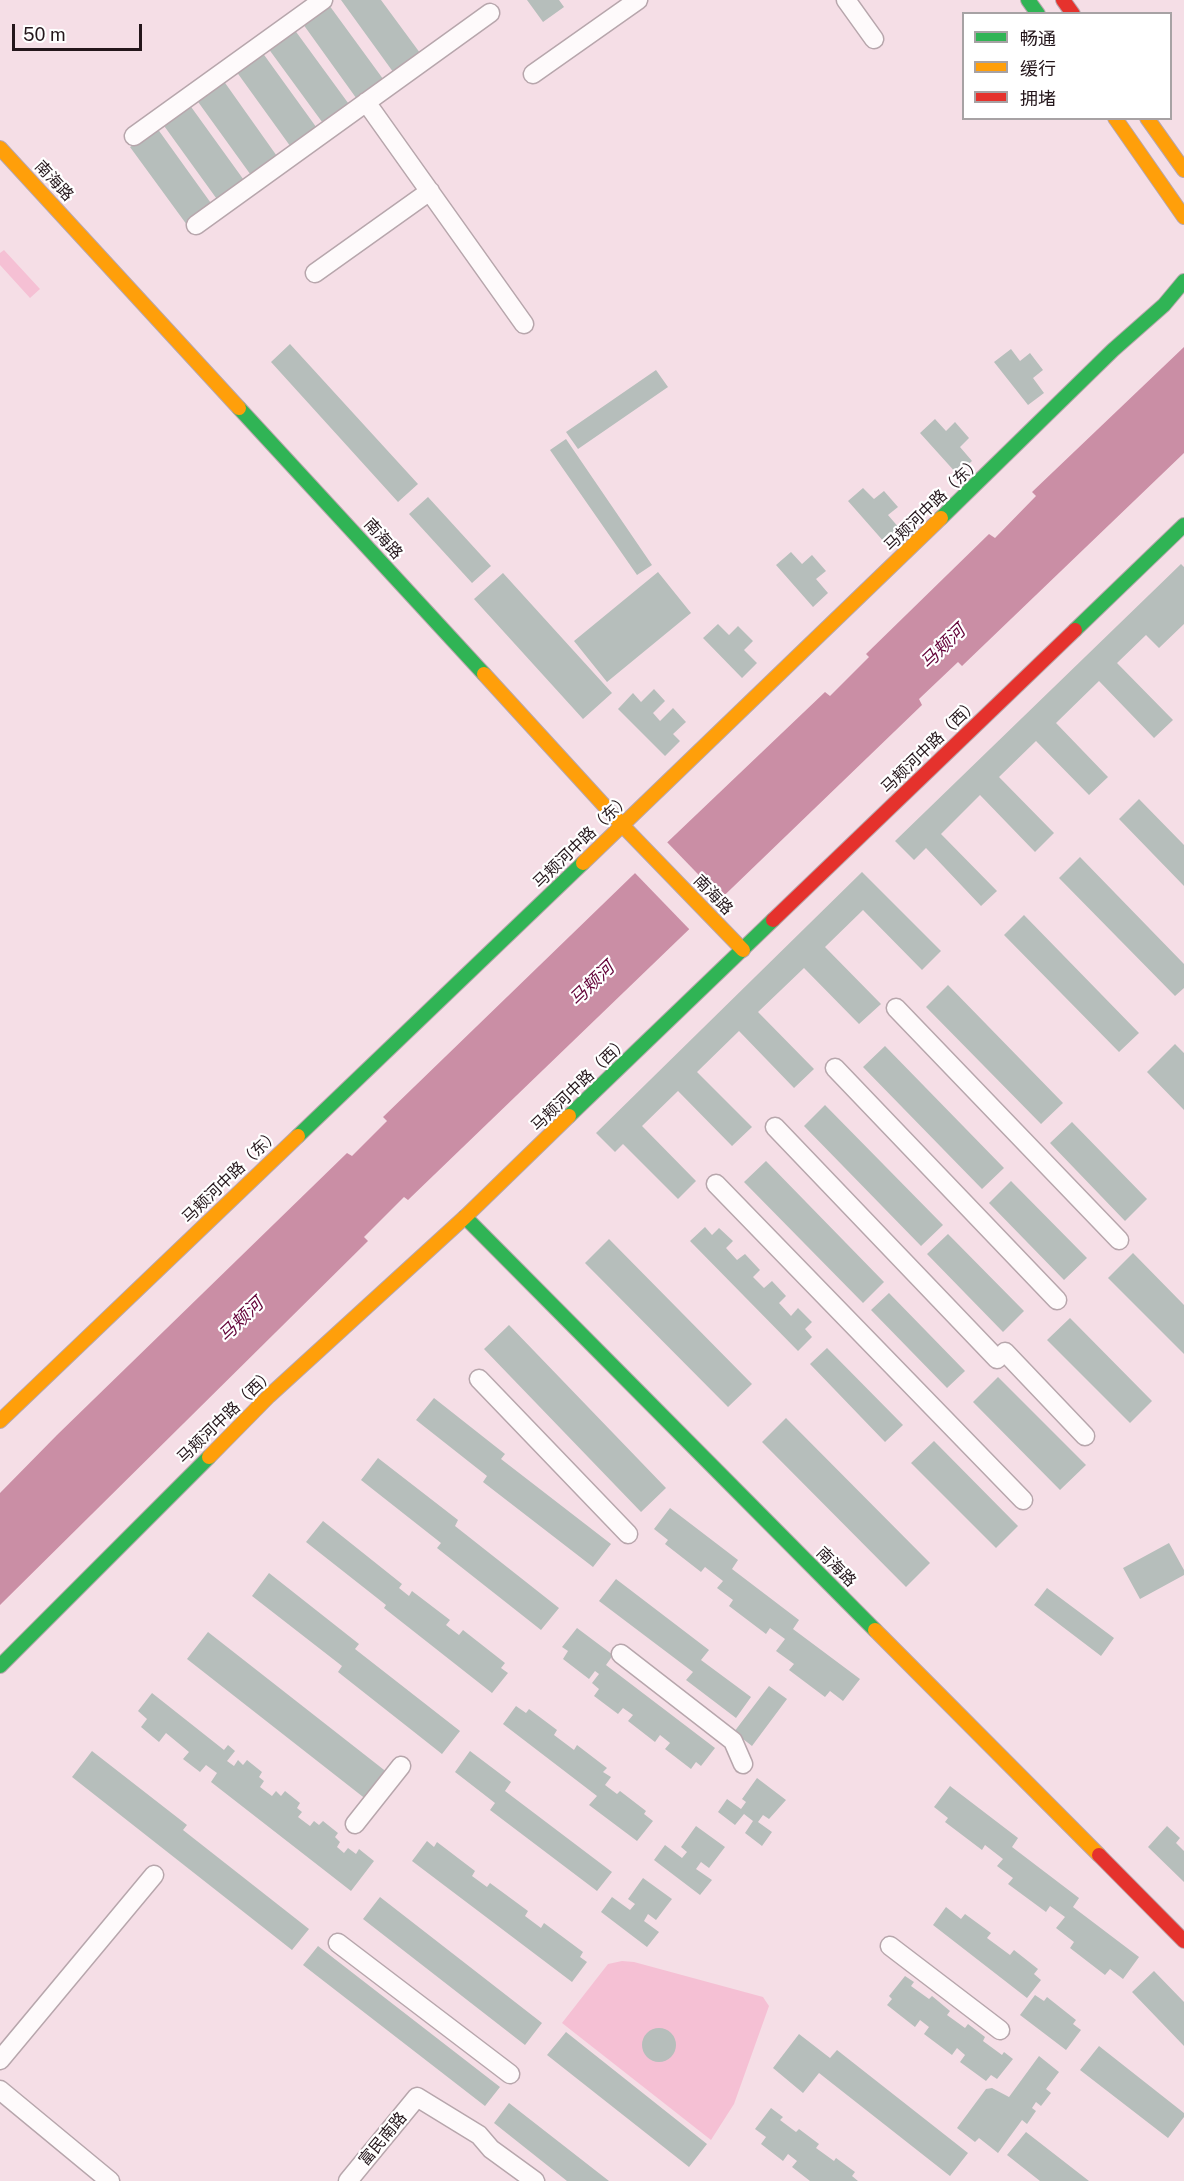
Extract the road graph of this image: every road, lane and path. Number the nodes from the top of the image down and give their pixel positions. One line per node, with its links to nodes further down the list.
1 (323, 0): 10 (street)
2 (639, 0): 6 (street)
3 (846, 0): 5 (street)
4 (490, 14): 7 (street)
5 (873, 39)
6 (533, 74)
7 (366, 102): 13 (street); 15 (street)
8 (1116, 120): 14 (street)
9 (1149, 120): 12 (street)
10 (134, 136)
11 (0, 148): 20 (street, 南海路)
12 (1184, 170)
13 (430, 191): 16 (street); 18 (street)
14 (1184, 217)
15 (196, 225)
16 (315, 273)
17 (1184, 281): 20 (street, 马颊河中路（东）)
18 (524, 324)
19 (1184, 525): 21 (street, 马颊河中路（西）)
20 (622, 825): 21 (street, 南海路); 30 (street, 马颊河中路（东）)
21 (743, 950): 26 (street, 马颊河中路（西）)
22 (896, 1008): 27 (street)
23 (835, 1068): 28 (street)
24 (775, 1127): 31 (street)
25 (716, 1184): 32 (street)
26 (465, 1217): 35 (street, 马颊河中路（西）); 40 (street, 南海路)
27 (1119, 1240)
28 (1057, 1300)
29 (479, 1379): 33 (street)
30 (0, 1421)
31 (1085, 1436)
32 (1023, 1500)
33 (628, 1534)
34 (621, 1654): 36 (street)
35 (0, 1666)
36 (743, 1764)
37 (401, 1766): 38 (street)
38 (355, 1824)
39 (154, 1875): 44 (street)
40 (1184, 1941)
41 (338, 1943): 45 (street)
42 (890, 1946): 43 (street)
43 (1000, 2030)
44 (0, 2060)
45 (510, 2074)
46 (0, 2090): 47 (street)
47 (110, 2181)
48 (348, 2181): 49 (street, 富民南路)
49 (535, 2181)

